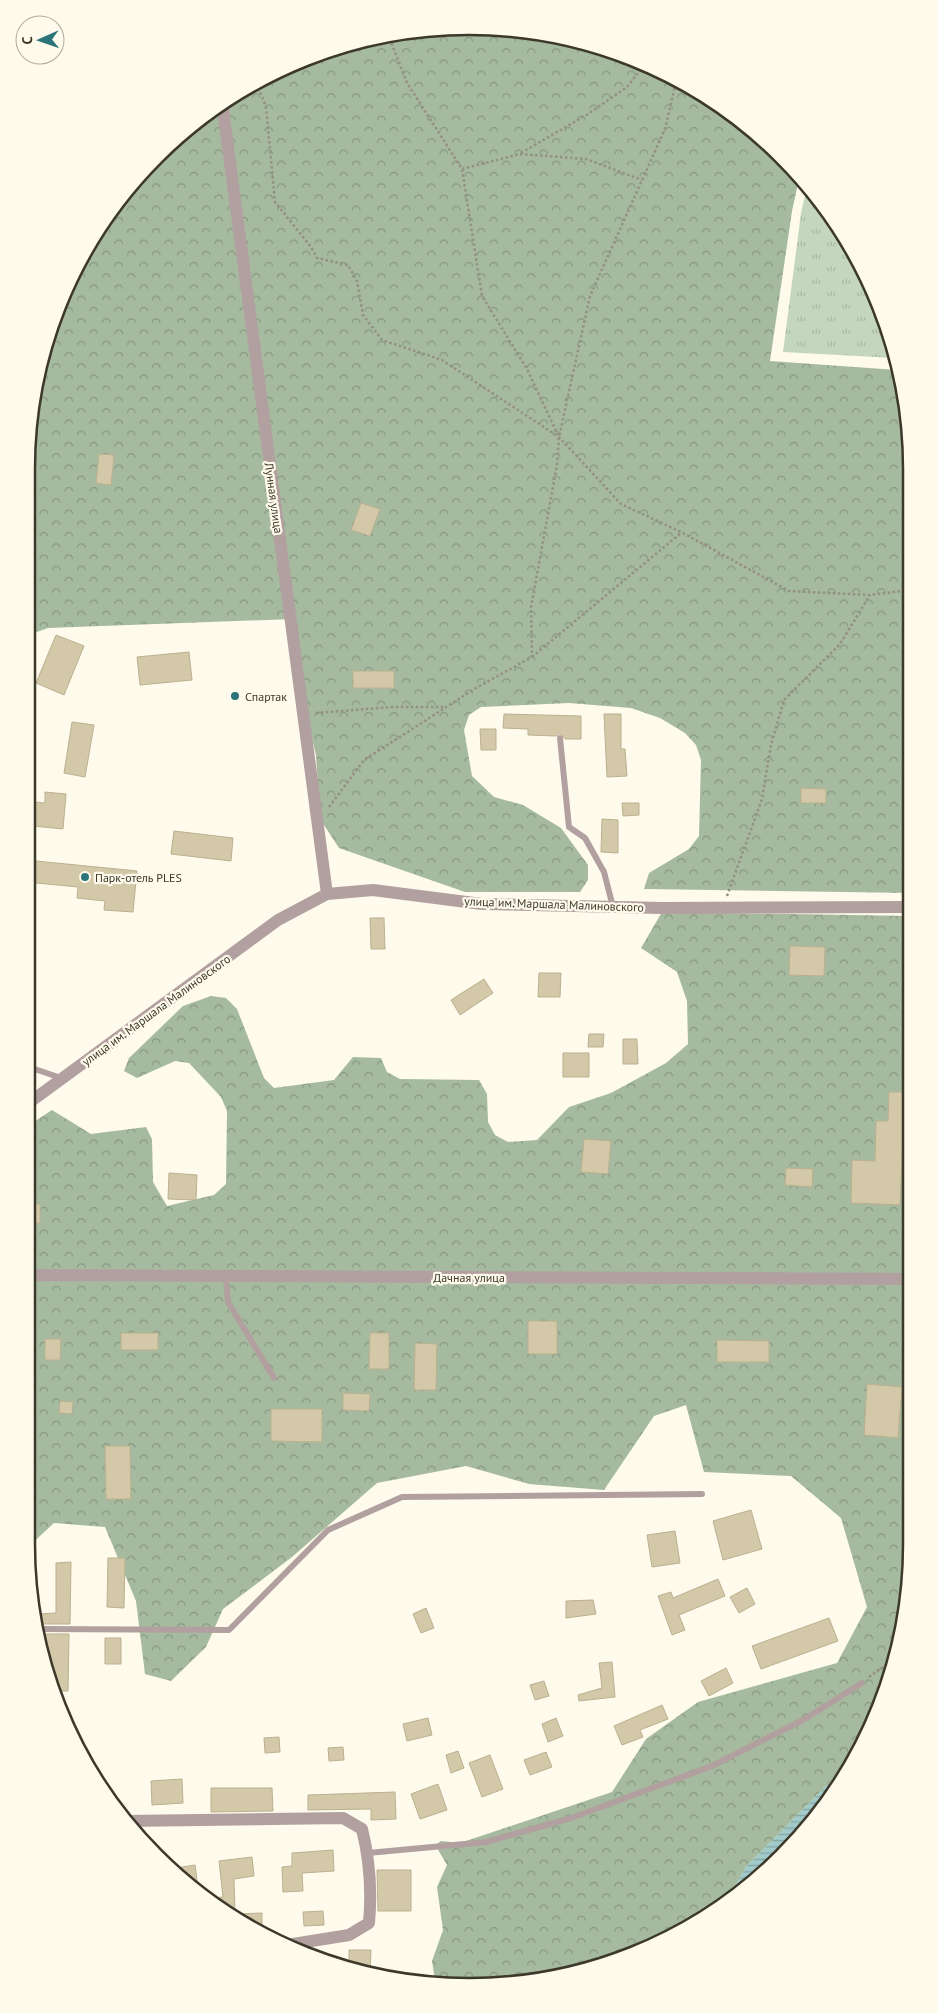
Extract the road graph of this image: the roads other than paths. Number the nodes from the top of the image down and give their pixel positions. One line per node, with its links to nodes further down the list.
1 (223, 112): 3 (street, Лунная улица)
2 (560, 738): 4 (lane)
3 (327, 894): 4 (street, улица им. Маршала Малиновского); 7 (street, улица им. Маршала Малиновского)
4 (613, 907): 5 (street, улица им. Маршала Малиновского)
5 (903, 907)
6 (35, 1069): 7 (lane)
7 (62, 1079): 8 (street, улица им. Маршала Малиновского)
8 (35, 1098)
9 (35, 1275): 10 (street, Дачная улица)
10 (226, 1276): 11 (street, Дачная улица); 12 (lane)
11 (903, 1279)
12 (274, 1378)
13 (702, 1494): 14 (lane)
14 (43, 1629)
15 (862, 1683): 17 (lane)
16 (136, 1821): 17 (street)
17 (368, 1853): 18 (street)
18 (299, 1943)

